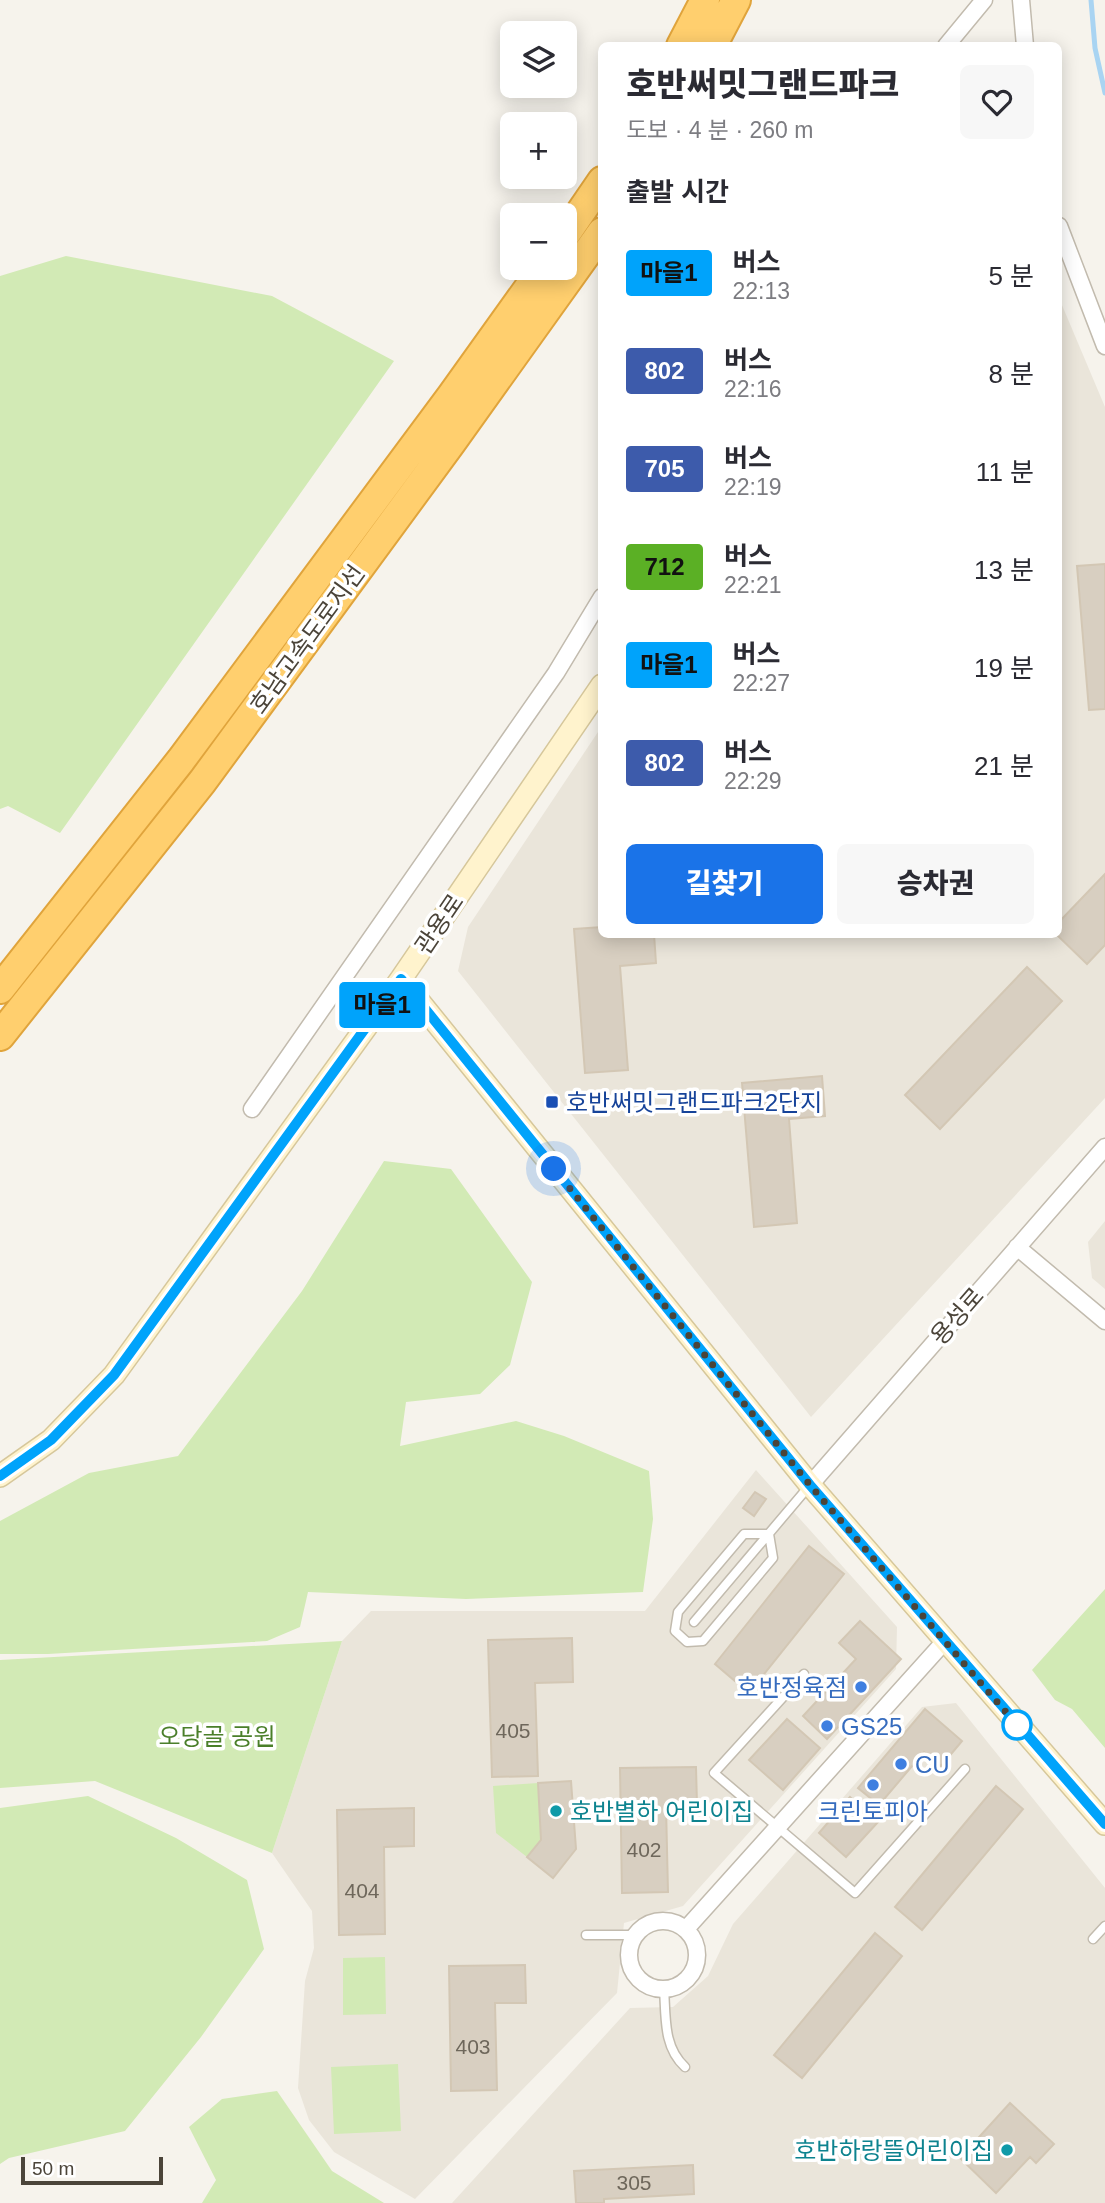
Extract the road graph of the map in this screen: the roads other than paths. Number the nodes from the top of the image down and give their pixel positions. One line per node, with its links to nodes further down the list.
1 (705, 0): 5 (highway)
2 (736, 0): 6 (highway)
3 (984, 0): 7 (street)
4 (1021, 0): 8 (street)
5 (683, 42)
6 (714, 42)
7 (949, 42)
8 (1025, 42)
9 (598, 187): 10 (highway)
10 (577, 217)
11 (1062, 234): 14 (street)
12 (598, 238): 19 (highway, 호남고속도로지선)
13 (534, 280): 18 (highway, 호남고속도로지선)
14 (1105, 346)
15 (598, 604): 20 (street)
16 (598, 691): 17 (main road, 관용로)
17 (401, 979): 24 (main road, 관용로); 25 (main road)
18 (0, 989)
19 (0, 1036)
20 (252, 1109)
21 (1105, 1147): 22 (street, 용성로)
22 (1017, 1247): 23 (street); 25 (street, 용성로)
23 (1105, 1321)
24 (0, 1476)
25 (810, 1485): 26 (lane); 28 (main road)
26 (769, 1534): 26 (lane); 27 (lane)
27 (694, 1622)
28 (944, 1642): 31 (main road); 32 (street)
29 (804, 1674): 32 (lane)
30 (965, 1769): 32 (lane)
31 (1105, 1824)
32 (778, 1827): 34 (street)
33 (1105, 1926): 37 (lane)
34 (686, 1929): 36 (street); 38 (street)
35 (586, 1935): 36 (lane)
36 (636, 1935): 38 (street)
37 (1093, 1939)
38 (664, 1988): 39 (lane)
39 (685, 2067)

